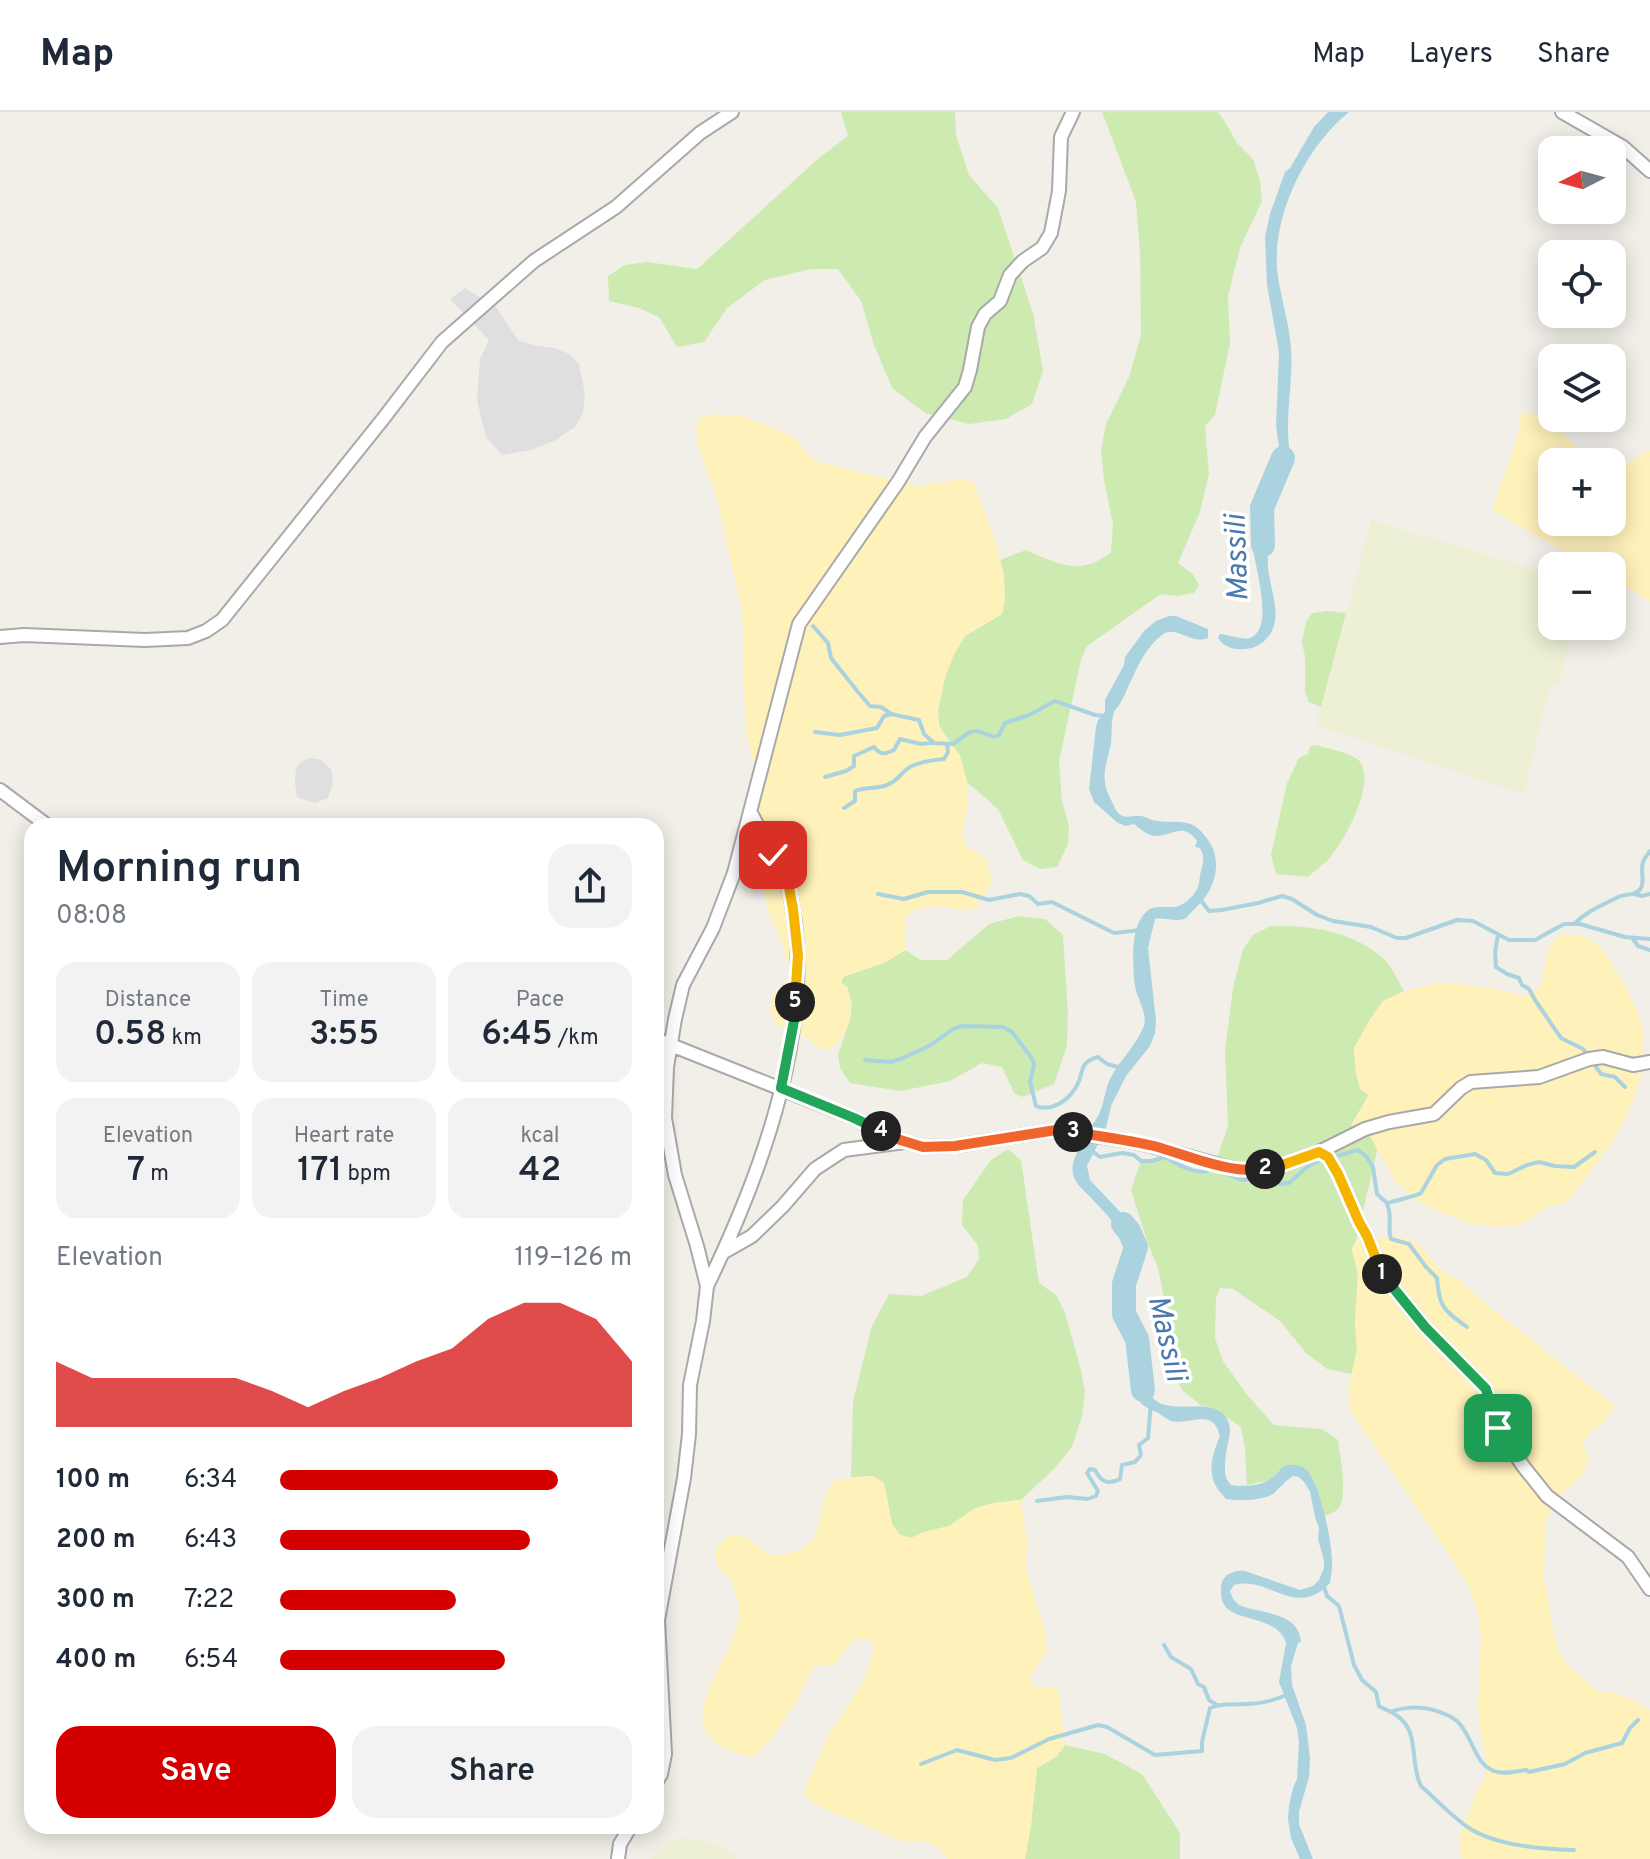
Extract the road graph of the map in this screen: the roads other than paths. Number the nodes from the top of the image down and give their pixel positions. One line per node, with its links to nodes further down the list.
1 (732, 112): 5 (street)
2 (1073, 112): 7 (street)
3 (1562, 112): 4 (street)
4 (1650, 171)
5 (0, 637)
6 (0, 790): 8 (street)
7 (750, 811): 10 (street); 12 (street)
8 (37, 818)
9 (664, 1042): 10 (street)
10 (671, 1044): 12 (street); 16 (street)
11 (1650, 1062): 14 (street)
12 (781, 1088): 13 (street); 15 (street)
13 (908, 1142): 14 (street); 15 (street)
14 (1319, 1152): 18 (street)
15 (724, 1252): 16 (street)
16 (707, 1286): 17 (street)
17 (664, 1587)
18 (1650, 1589)
19 (664, 1735): 20 (street)
20 (664, 1759)
21 (626, 1834): 22 (street)
22 (618, 1859)

